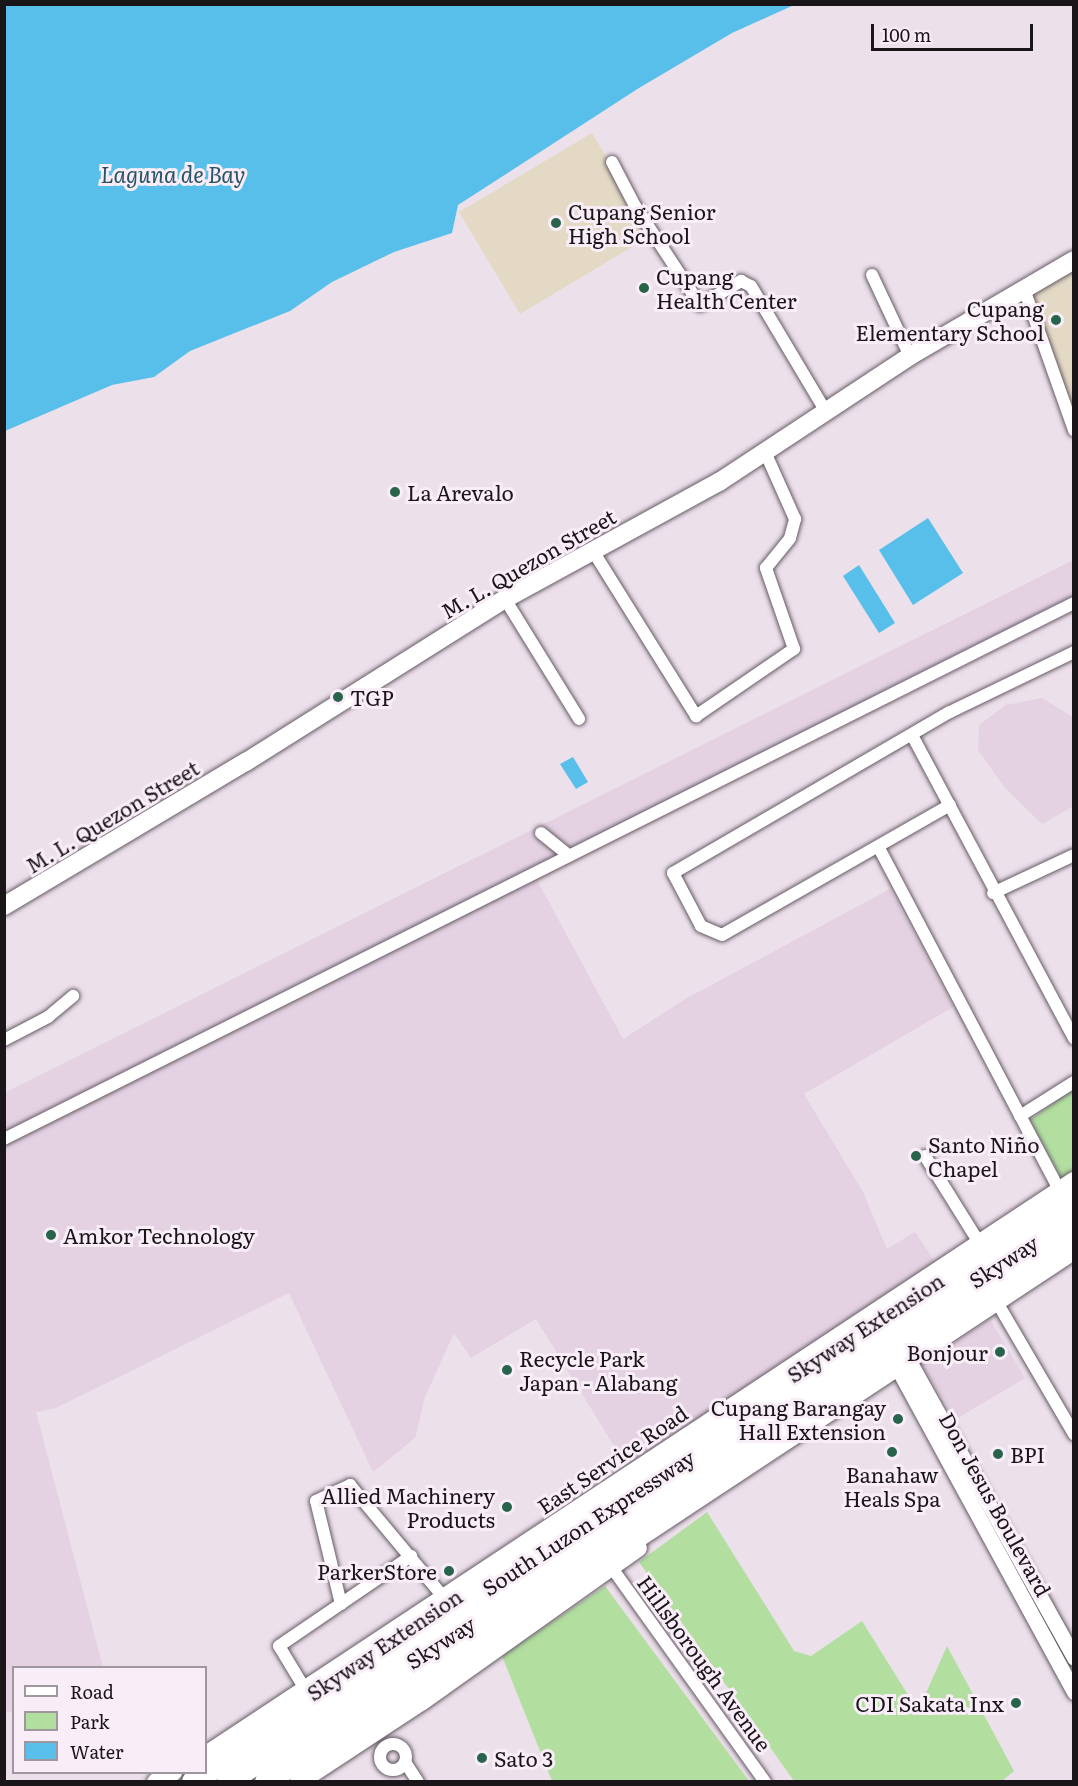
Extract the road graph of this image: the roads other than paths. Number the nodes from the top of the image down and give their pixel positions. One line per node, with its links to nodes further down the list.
1 (612, 162): 6 (street)
2 (1074, 261): 4 (main road, M. L. Quezon Street)
3 (872, 275): 5 (street)
4 (1024, 289): 5 (main road, M. L. Quezon Street); 7 (street)
5 (910, 356): 6 (main road, M. L. Quezon Street)
6 (826, 412): 8 (main road, M. L. Quezon Street)
7 (1074, 430)
8 (765, 452): 9 (main road, M. L. Quezon Street); 9 (street)
9 (593, 551): 10 (main road, M. L. Quezon Street)
10 (505, 599): 13 (street); 21 (main road, M. L. Quezon Street)
11 (1074, 603): 19 (street)
12 (1074, 652): 14 (street)
13 (579, 719)
14 (912, 735): 15 (street); 17 (street)
15 (950, 805): 17 (street); 20 (street)
16 (541, 833): 19 (street)
17 (879, 848): 26 (street)
18 (1074, 855): 20 (street)
19 (569, 856): 27 (street)
20 (993, 893): 23 (street)
21 (4, 906)
22 (74, 996): 24 (street)
23 (1074, 1039)
24 (4, 1040)
25 (1074, 1082): 26 (street)
26 (1020, 1116): 29 (street)
27 (4, 1139)
28 (925, 1156): 33 (street)
29 (1070, 1191): 33 (main road, East Service Road); 50 (highway, Skyway Extension); 53 (highway, South Luzon Expressway)
30 (1074, 1214): 56 (highway, Skyway)
31 (1074, 1225): 57 (highway, Skyway)
32 (1074, 1233): 58 (highway, South Luzon Expressway)
33 (980, 1244): 43 (main road, East Service Road)
34 (1074, 1248): 59 (highway)
35 (1074, 1254): 36 (main road)
36 (998, 1304): 37 (main road); 38 (street)
37 (903, 1365): 40 (main road); 41 (street, Don Jesus Boulevard); 42 (street, Don Jesus Boulevard)
38 (1074, 1434)
39 (411, 1556): 43 (street); 44 (street); 44 (street)
40 (612, 1568): 48 (main road); 63 (street, Hillsborough Avenue)
41 (1024, 1568): 42 (street); 45 (street, Don Jesus Boulevard)
42 (1010, 1575): 47 (street, Don Jesus Boulevard)
43 (446, 1599): 46 (main road, East Service Road)
44 (341, 1604): 46 (street)
45 (1074, 1658)
46 (305, 1689): 49 (main road, East Service Road)
47 (1074, 1692)
48 (381, 1739): 51 (street); 52 (street); 60 (main road)
49 (207, 1754)
50 (207, 1761)
51 (407, 1765): 52 (street); 62 (street)
52 (393, 1770): 61 (street)
53 (207, 1773)
54 (171, 1774): 55 (main road)
55 (156, 1782)
56 (210, 1782)
57 (228, 1782)
58 (244, 1782)
59 (266, 1782)
60 (298, 1782)
61 (401, 1782)
62 (418, 1782)
63 (765, 1782)

